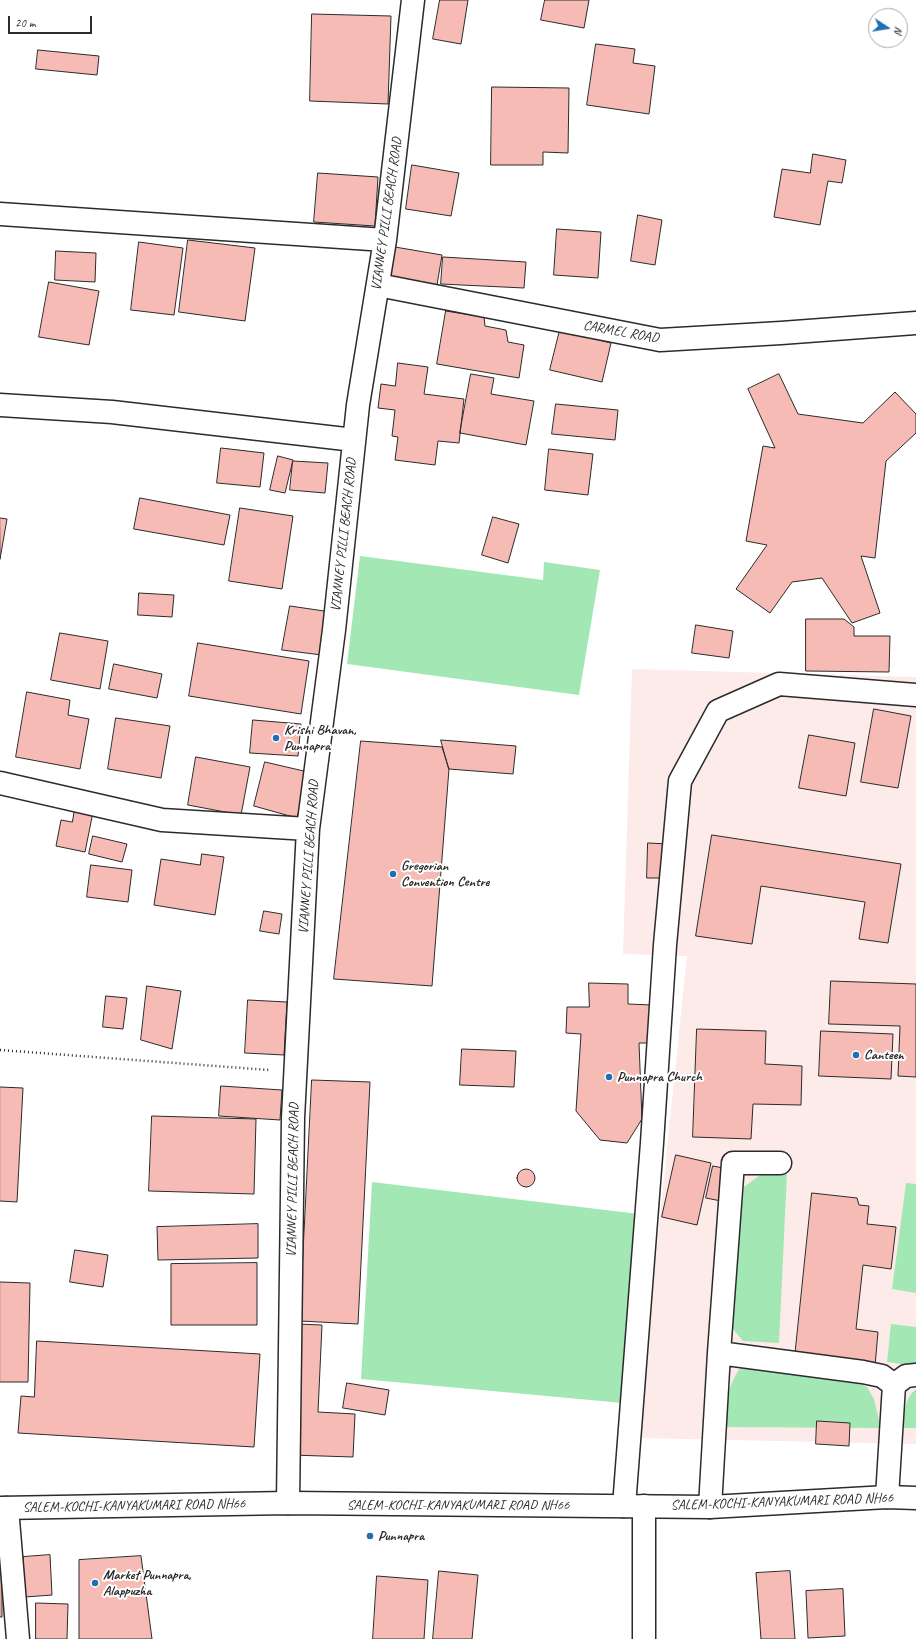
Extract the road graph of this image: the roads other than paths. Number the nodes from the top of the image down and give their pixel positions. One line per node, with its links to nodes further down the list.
1 (413, 0): 3 (main road, VIANNEY PILLI BEACH ROAD)
2 (0, 214): 3 (main road)
3 (386, 240): 4 (main road, VIANNEY PILLI BEACH ROAD)
4 (378, 285): 5 (main road, CARMEL ROAD); 7 (main road, VIANNEY PILLI BEACH ROAD)
5 (916, 323)
6 (0, 405): 7 (main road)
7 (354, 440): 10 (main road, VIANNEY PILLI BEACH ROAD)
8 (916, 695): 18 (main road)
9 (0, 784): 10 (main road)
10 (308, 829): 17 (main road, VIANNEY PILLI BEACH ROAD)
11 (780, 1163): 12 (main road)
12 (719, 1353): 14 (main road); 19 (main road)
13 (916, 1375): 14 (main road)
14 (894, 1385): 15 (main road)
15 (887, 1497): 16 (main road, SALEM-KOCHI-KANYAKUMARI ROAD NH66); 19 (main road, SALEM-KOCHI-KANYAKUMARI ROAD NH66)
16 (916, 1498)
17 (288, 1503): 18 (main road, SALEM-KOCHI-KANYAKUMARI ROAD NH66); 20 (main road, SALEM-KOCHI-KANYAKUMARI ROAD NH66)
18 (634, 1506): 19 (main road, SALEM-KOCHI-KANYAKUMARI ROAD NH66); 22 (main road)
19 (710, 1507)
20 (4, 1508): 21 (main road)
21 (18, 1639)
22 (644, 1639)

